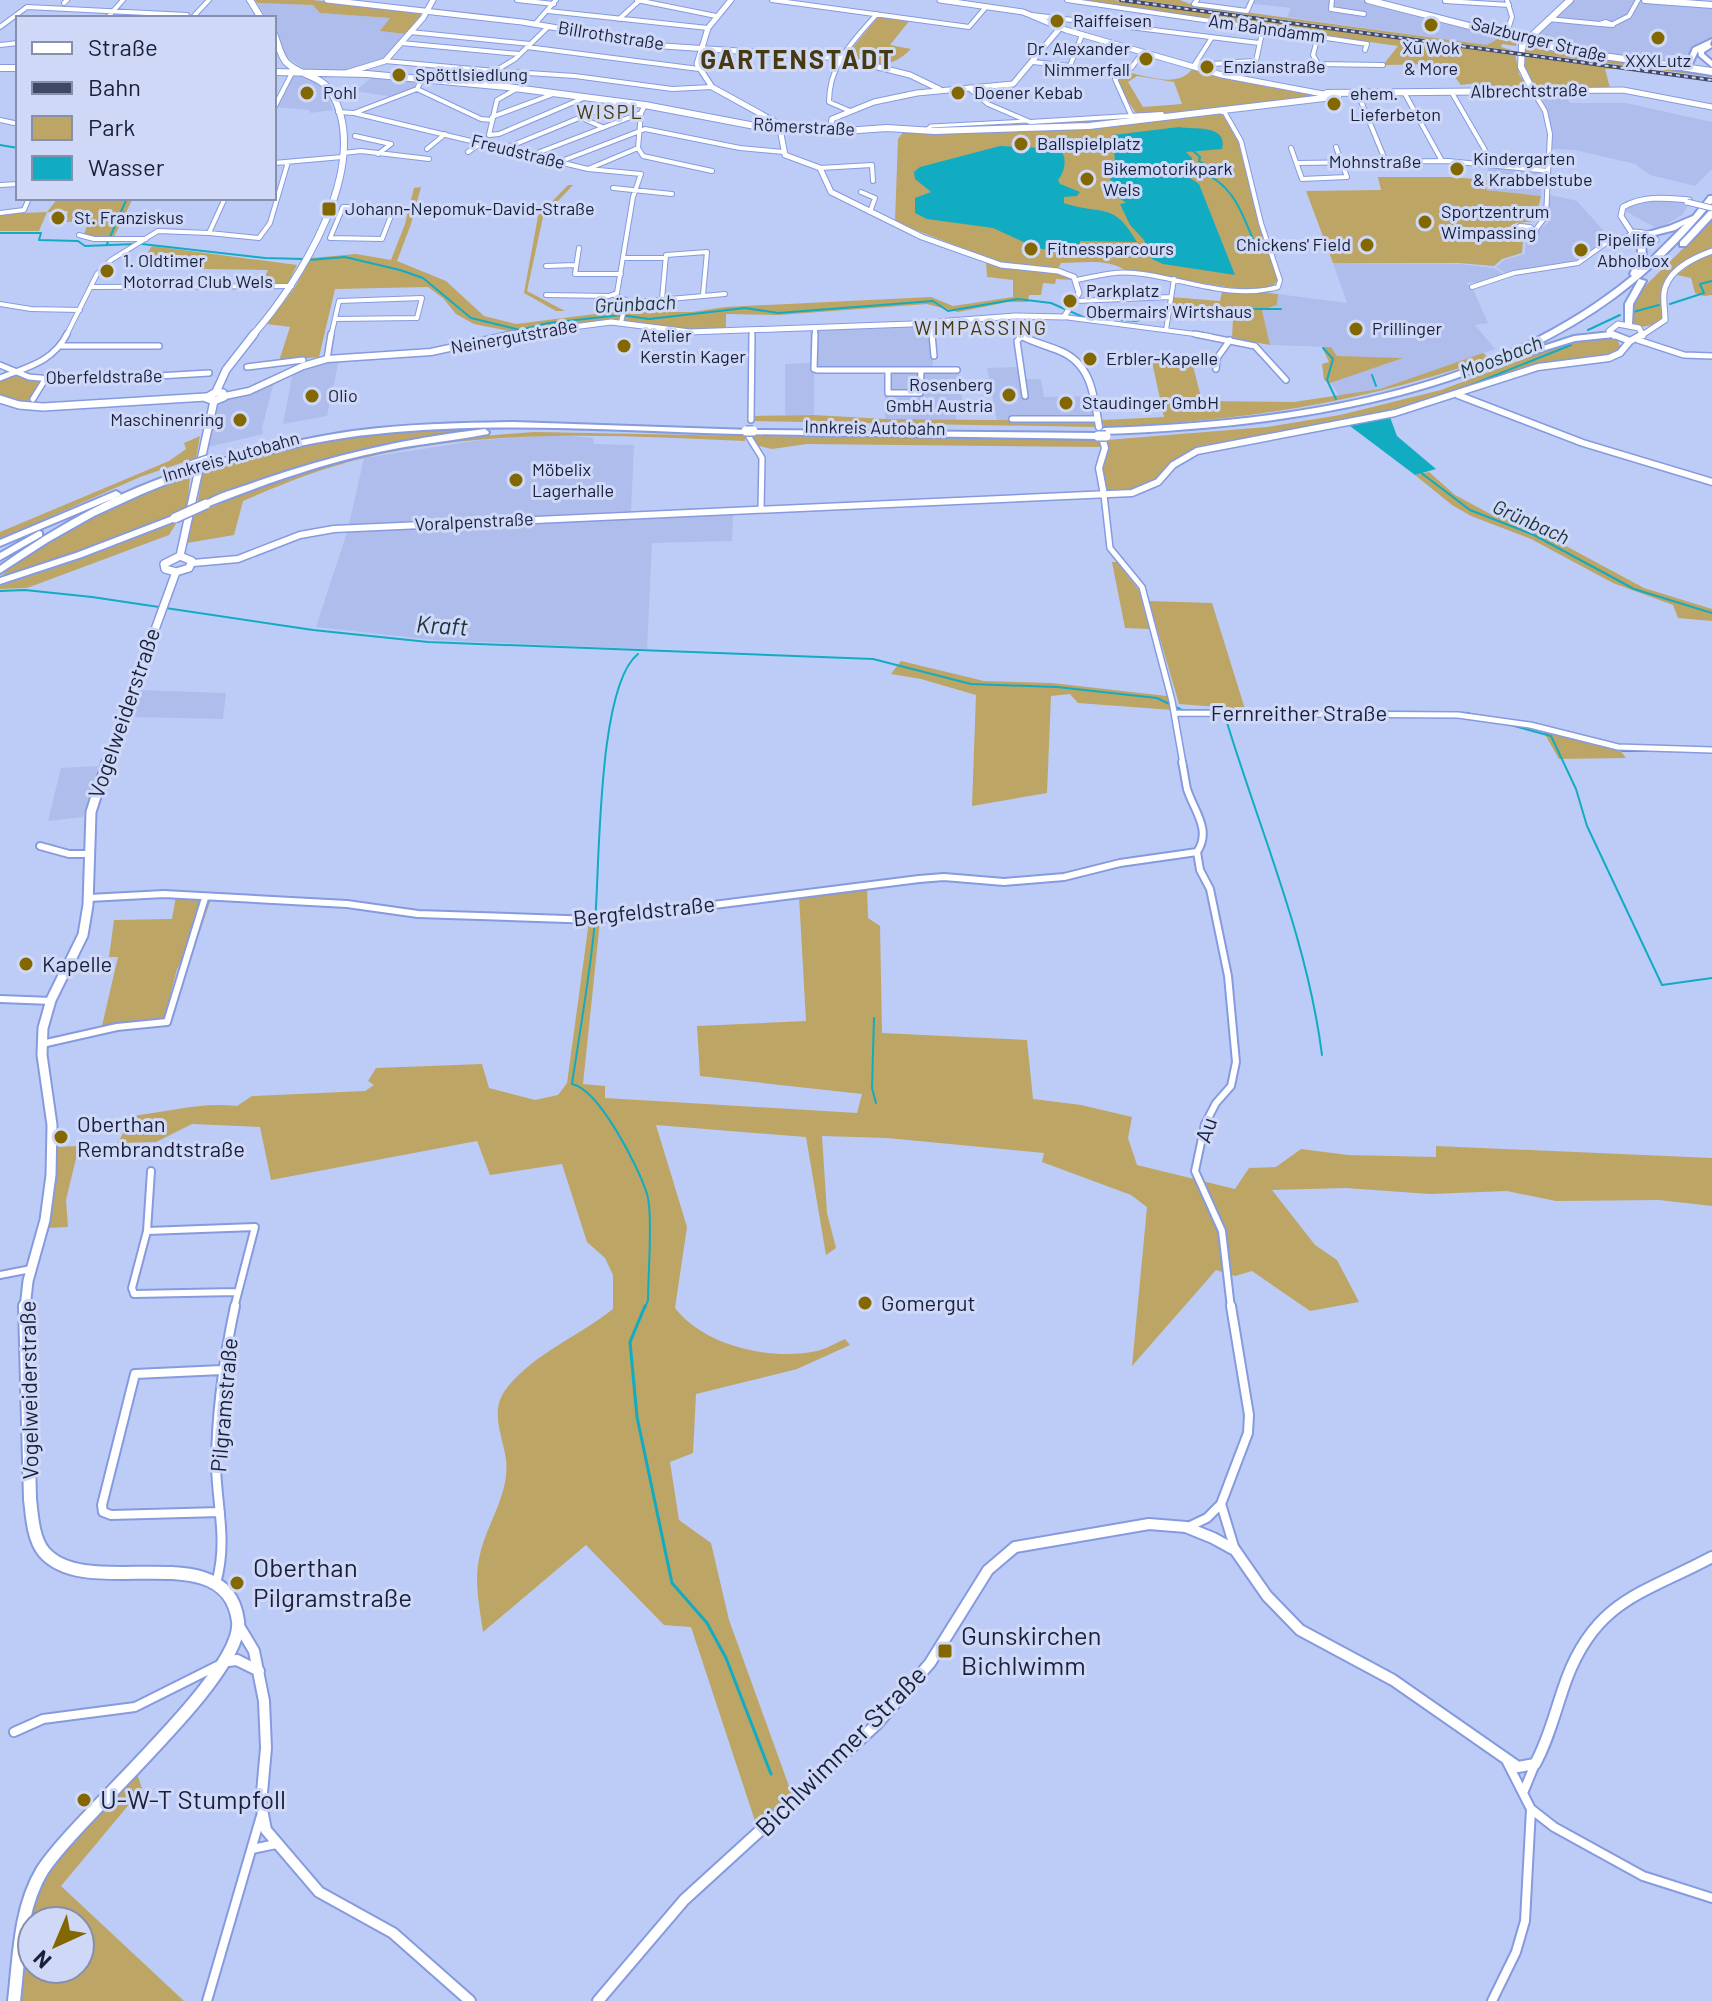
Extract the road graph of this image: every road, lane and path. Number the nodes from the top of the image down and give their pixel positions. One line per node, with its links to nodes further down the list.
1 (123, 0): 26 (street)
2 (209, 0): 33 (street)
3 (327, 0): 27 (street, Billrothstraße)
4 (433, 0): 27 (street)
5 (517, 0): 21 (street)
6 (640, 0): 34 (street); 35 (street)
7 (731, 0): 34 (street)
8 (772, 0): 29 (street)
9 (940, 0): 25 (street, Albrechtstraße)
10 (992, 0): 25 (street)
11 (1067, 0): 38 (street, Am Bahndamm)
12 (1197, 0): 13 (street)
13 (1252, 0)
14 (1332, 0): 30 (street)
15 (1368, 0): 22 (main road, Salzburger Straße)
16 (1378, 0): 22 (main road, Salzburger Straße)
17 (1570, 0): 36 (main road)
18 (1638, 0): 36 (street)
19 (1645, 0): 24 (main road)
20 (1445, 1): 23 (street)
21 (555, 2): 28 (street)
22 (1401, 3): 50 (main road, Salzburger Straße)
23 (1508, 3): 44 (street)
24 (1712, 4)
25 (986, 7): 29 (street); 31 (street, Albrechtstraße)
26 (115, 10): 32 (street); 33 (street); 40 (street)
27 (426, 10): 37 (street, Billrothstraße); 45 (street)
28 (548, 11): 35 (street); 37 (street)
29 (877, 14): 60 (street)
30 (1364, 14)
31 (1032, 15): 43 (street, Albrechtstraße); 49 (street)
32 (109, 16)
33 (191, 16)
34 (716, 16): 41 (street)
35 (619, 19): 41 (street)
36 (1548, 19): 50 (main road)
37 (535, 24): 39 (street, Billrothstraße)
38 (1230, 24): 42 (street, Am Bahndamm); 51 (street)
39 (549, 26): 55 (street); 56 (street, Billrothstraße)
40 (0, 27)
41 (708, 28): 56 (street)
42 (1263, 28): 47 (street, Am Bahndamm); 53 (street)
43 (1063, 29): 46 (street, Albrechtstraße); 62 (street)
44 (1508, 29)
45 (410, 32): 52 (street); 55 (street)
46 (1082, 35): 58 (street, Albrechtstraße); 62 (street)
47 (1318, 36): 57 (street, Am Bahndamm); 64 (street)
48 (276, 39): 68 (main road)
49 (1211, 39): 51 (street); 63 (street)
50 (1526, 40): 65 (main road, Salzburger Straße); 81 (main road)
51 (1225, 41): 53 (street)
52 (401, 43): 59 (street); 61 (street)
53 (1259, 43): 63 (street)
54 (1712, 43): 65 (highway); 67 (highway)
55 (528, 45): 59 (street); 66 (street)
56 (703, 49): 60 (street, Billrothstraße); 66 (street)
57 (1365, 50)
58 (1143, 52): 63 (street, Albrechtstraße); 99 (street)
59 (519, 54): 69 (street)
60 (839, 59): 79 (street, Billrothstraße); 93 (street)
61 (385, 61): 69 (street); 73 (street)
62 (1033, 62): 80 (street)
63 (1194, 64): 86 (street, Albrechtstraße)
64 (1383, 65)
65 (1674, 66): 67 (highway)
66 (699, 69): 76 (street)
67 (1712, 69)
68 (294, 70): 70 (main road, Römerstraße); 71 (main road, Römerstraße); 89 (street)
69 (495, 71): 76 (street)
70 (276, 72)
71 (308, 73): 72 (main road, Römerstraße); 75 (main road)
72 (334, 73): 73 (main road, Römerstraße); 75 (main road, Römerstraße)
73 (346, 73): 74 (main road, Römerstraße)
74 (422, 79): 77 (main road, Römerstraße); 78 (street)
75 (321, 80): 95 (main road)
76 (712, 87): 109 (street)
77 (518, 88): 82 (main road, Römerstraße); 102 (street)
78 (417, 89): 96 (street); 102 (street)
79 (939, 89): 80 (street); 93 (street)
80 (970, 89): 104 (street)
81 (1533, 91): 83 (main road, Albrechtstraße); 91 (street, Albrechtstraße); 138 (street)
82 (556, 93): 87 (main road, Römerstraße); 92 (street)
83 (1452, 93): 85 (main road, Albrechtstraße); 134 (street)
84 (1358, 94): 85 (main road, Albrechtstraße); 86 (main road, Albrechtstraße); 131 (street)
85 (1405, 94): 127 (street)
86 (1323, 96): 94 (main road, Römerstraße)
87 (586, 97): 88 (main road, Römerstraße); 97 (street)
88 (618, 102): 90 (main road, Römerstraße); 101 (street)
89 (276, 104)
90 (645, 105): 98 (street); 109 (main road, Römerstraße)
91 (1712, 107)
92 (519, 109): 100 (street); 102 (street)
93 (850, 111): 111 (street)
94 (1221, 111): 99 (street); 110 (main road, Römerstraße); 168 (street)
95 (338, 112): 96 (street, Freudstraße); 124 (main road)
96 (354, 113): 112 (street, Freudstraße)
97 (550, 113): 100 (street); 105 (street)
98 (641, 113): 107 (street); 108 (street)
99 (1132, 117): 104 (street)
100 (539, 118): 113 (street)
101 (582, 118): 105 (street); 107 (street)
102 (492, 119): 113 (street)
103 (0, 120): 106 (street)
104 (1026, 121): 110 (street)
105 (570, 123): 117 (street)
106 (16, 124)
107 (602, 127): 125 (street)
108 (640, 129): 118 (street); 122 (street); 129 (street)
109 (782, 129): 111 (main road, Römerstraße); 122 (street)
110 (925, 131): 111 (main road, Römerstraße)
111 (830, 132)
112 (445, 134): 115 (street, Freudstraße); 120 (street, Freudstraße)
113 (489, 135): 115 (street)
114 (355, 136): 123 (street)
115 (481, 142): 117 (street, Freudstraße); 121 (street)
116 (1336, 147): 130 (street)
117 (506, 148): 125 (street, Freudstraße)
118 (638, 148): 136 (street, Freudstraße); 137 (street)
119 (1291, 148): 133 (street)
120 (427, 149)
121 (468, 152)
122 (783, 152): 135 (street)
123 (378, 154): 124 (street); 126 (street)
124 (342, 155): 128 (street); 151 (main road)
125 (532, 155): 129 (street, Freudstraße)
126 (429, 159)
127 (1442, 161): 131 (street, Mohnstraße); 134 (street, Mohnstraße)
128 (288, 162): 132 (street); 158 (street)
129 (558, 162): 136 (street, Freudstraße)
130 (1342, 162): 131 (street, Mohnstraße); 133 (street, Mohnstraße); 133 (street)
131 (1386, 162)
132 (276, 163)
133 (1297, 163)
134 (1493, 164): 138 (street, Mohnstraße)
135 (820, 168): 139 (street); 148 (street)
136 (588, 169): 141 (street)
137 (712, 171)
138 (1548, 171): 153 (street)
139 (873, 181)
140 (613, 188): 141 (street)
141 (635, 190): 143 (street); 164 (street)
142 (861, 192): 148 (street)
143 (672, 194)
144 (1712, 198): 149 (highway, Innkreis Autobahn)
145 (28, 200): 150 (street)
146 (224, 200): 154 (street)
147 (1712, 209): 157 (street, bridge); 171 (highway, Innkreis Autobahn)
148 (870, 212): 169 (street)
149 (1700, 212): 155 (highway); 170 (highway, Innkreis Autobahn)
150 (0, 213)
151 (325, 223): 152 (street); 172 (main road)
152 (336, 223): 152 (street)
153 (1533, 228)
154 (209, 233): 158 (street); 159 (street)
155 (1651, 234): 157 (street); 157 (street)
156 (79, 235): 159 (street)
157 (1635, 237): 170 (highway); 174 (street)
158 (259, 238): 160 (street)
159 (142, 242): 173 (street)
160 (253, 247)
161 (579, 248): 165 (street)
162 (1712, 251): 196 (street, Voralpenstraße)
163 (667, 255): 164 (street); 178 (street); 180 (street)
164 (623, 258): 167 (street)
165 (576, 265): 166 (street); 167 (street)
166 (546, 266)
167 (621, 274): 177 (street)
168 (1174, 279): 169 (street); 179 (street)
169 (1077, 280): 181 (street)
170 (1630, 281): 229 (highway, Innkreis Autobahn)
171 (1642, 281): 190 (highway); 200 (highway, Innkreis Autobahn)
172 (292, 286): 173 (street); 218 (main road)
173 (91, 287): 184 (street)
174 (1472, 287)
175 (725, 294): 178 (street)
176 (546, 295): 177 (street)
177 (614, 295): 182 (street)
178 (703, 295): 180 (street)
179 (1171, 297): 181 (street); 193 (street)
180 (662, 299): 182 (street)
181 (1076, 301): 185 (street)
182 (633, 303): 186 (street)
183 (0, 304): 184 (street)
184 (80, 310): 198 (street)
185 (1068, 313): 187 (street, Neinergutstraße); 193 (street)
186 (622, 317): 192 (street, Neinergutstraße); 203 (street, Neinergutstraße)
187 (1002, 318): 189 (street, Neinergutstraße); 194 (street)
188 (335, 319): 188 (street); 203 (street)
189 (931, 323): 191 (street, Neinergutstraße); 201 (street)
190 (1628, 324): 195 (street); 196 (street)
191 (815, 328): 192 (street, Neinergutstraße); 209 (street)
192 (752, 330): 228 (street)
193 (1166, 330): 197 (street)
194 (1021, 337): 221 (street); 229 (street)
195 (1615, 337): 196 (street); 200 (highway)
196 (1637, 338): 202 (street); 219 (street, Voralpenstraße)
197 (1230, 340): 208 (street); 217 (street)
198 (61, 346): 199 (street); 213 (street)
199 (159, 346)
200 (1529, 352): 229 (highway, Innkreis Autobahn)
201 (934, 356)
202 (1712, 356)
203 (327, 359): 211 (street, Neinergutstraße)
204 (303, 360): 205 (street)
205 (279, 363): 207 (street); 211 (street)
206 (0, 365): 213 (street)
207 (247, 367)
208 (1216, 369)
209 (888, 370): 212 (street); 212 (street)
210 (957, 370): 212 (street)
211 (292, 371): 220 (street, Neinergutstraße)
212 (921, 371)
213 (16, 372): 215 (street, Oberfeldstraße); 216 (street, Oberfeldstraße)
214 (209, 373): 216 (street, Oberfeldstraße)
215 (0, 378)
216 (46, 378): 224 (street)
217 (1286, 380)
218 (216, 392): 220 (main road); 222 (main road)
219 (1458, 395): 232 (street); 234 (street, Voralpenstraße)
220 (225, 396): 225 (main road)
221 (1025, 396)
222 (206, 397): 223 (main road, Oberfeldstraße); 225 (main road)
223 (0, 399)
224 (33, 399)
225 (214, 401): 237 (main road)
226 (1012, 419): 229 (street)
227 (560, 426): 228 (highway, Innkreis Autobahn); 230 (highway, Innkreis Autobahn); 242 (highway, bridge)
228 (750, 428): 229 (highway, Innkreis Autobahn); 230 (highway, Innkreis Autobahn); 235 (street)
229 (1101, 431): 234 (street)
230 (211, 462): 231 (highway, Innkreis Autobahn, bridge)
231 (188, 469): 233 (highway, Innkreis Autobahn); 240 (highway, Innkreis Autobahn)
232 (1712, 482)
233 (127, 490): 236 (highway); 238 (highway, Innkreis Autobahn)
234 (1104, 495): 235 (street, Voralpenstraße); 243 (street)
235 (761, 509): 239 (street, Voralpenstraße)
236 (0, 543)
237 (180, 556): 239 (main road); 241 (main road, Vogelweiderstraße)
238 (0, 557)
239 (193, 563): 241 (main road)
240 (0, 570)
241 (176, 572): 247 (main road, Vogelweiderstraße)
242 (0, 581)
243 (1174, 709): 244 (street, Fernreither Straße); 246 (street, Au)
244 (1711, 751)
245 (40, 846): 247 (street)
246 (1197, 852): 249 (street, Bergfeldstraße); 259 (street, Au)
247 (89, 854): 248 (main road, Vogelweiderstraße)
248 (89, 898): 249 (street, Bergfeldstraße); 251 (main road, Vogelweiderstraße)
249 (205, 898): 252 (street)
250 (0, 999): 251 (street)
251 (52, 1001): 252 (main road, Vogelweiderstraße)
252 (42, 1044): 255 (main road, Vogelweiderstraße)
253 (151, 1171): 254 (street)
254 (147, 1231): 257 (street); 257 (street, Pilgramstraße)
255 (31, 1269): 256 (street); 264 (main road, Vogelweiderstraße)
256 (0, 1275)
257 (236, 1292): 258 (street, Pilgramstraße)
258 (222, 1370): 260 (street, Pilgramstraße); 260 (street)
259 (1221, 1504): 261 (street); 262 (street)
260 (220, 1512): 264 (street, Pilgramstraße)
261 (1186, 1527): 262 (street, Bichlwimmer Straße); 280 (street, Bichlwimmer Straße)
262 (1235, 1550): 269 (street)
263 (1712, 1557): 270 (street)
264 (216, 1583): 265 (main road)
265 (239, 1626): 266 (main road); 267 (street)
266 (228, 1661): 267 (street); 268 (street); 277 (main road)
267 (259, 1671): 273 (street)
268 (14, 1732)
269 (1507, 1762): 270 (street); 271 (street)
270 (1535, 1764): 271 (street)
271 (1523, 1793): 272 (street)
272 (1531, 1809): 276 (street); 281 (street)
273 (261, 1815): 274 (street); 275 (street)
274 (276, 1844): 275 (street); 279 (street)
275 (251, 1849): 278 (street)
276 (1712, 1898)
277 (14, 2001)
278 (207, 2001)
279 (470, 2001)
280 (598, 2001)
281 (1492, 2001)

